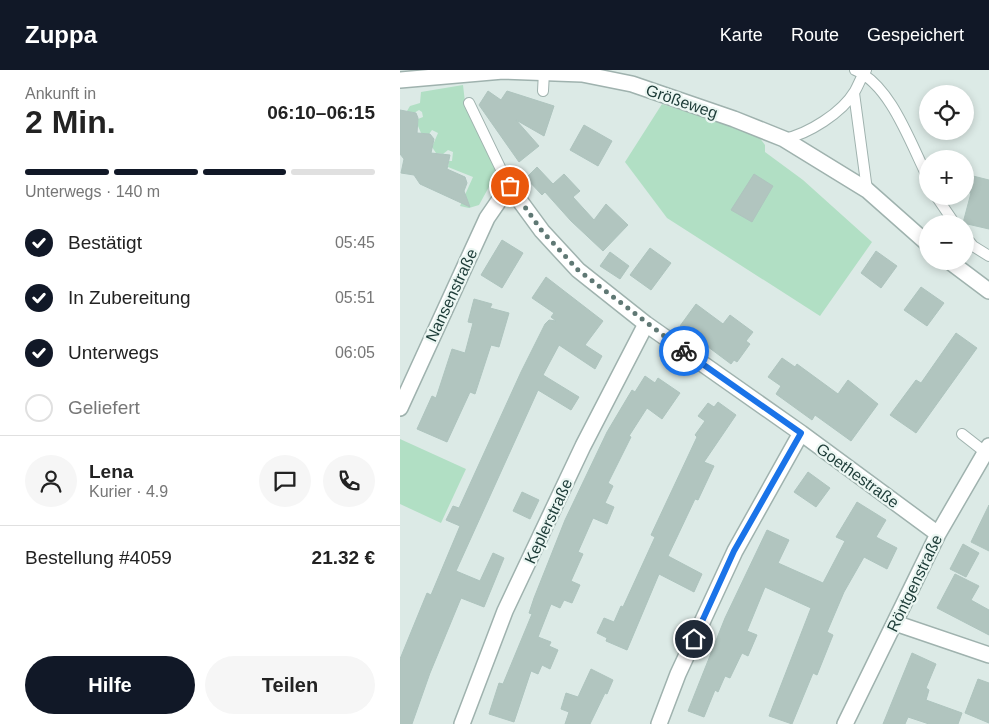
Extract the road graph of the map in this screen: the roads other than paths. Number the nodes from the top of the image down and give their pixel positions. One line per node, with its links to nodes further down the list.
1 (861, 71): 5 (lane); 8 (lane)
2 (544, 72): 3 (street, Größeweg); 4 (lane); 7 (street, Größeweg)
3 (400, 80)
4 (543, 91)
5 (854, 93): 7 (lane); 10 (lane)
6 (468, 103): 9 (lane, Goethestraße)
7 (784, 139): 10 (street, Größeweg)
8 (919, 164)
9 (510, 186): 16 (street, Goethestraße); 17 (street, Nansenstraße)
10 (867, 190): 11 (street, Größeweg)
11 (919, 236)
12 (974, 247): 13 (lane)
13 (989, 256)
14 (960, 270): 15 (street)
15 (989, 291)
16 (646, 324): 19 (street, Goethestraße); 25 (street, Keplerstraße)
17 (404, 386): 18 (street, Nansenstraße)
18 (400, 408)
19 (801, 433): 22 (street, Goethestraße); 26 (street)
20 (962, 434): 21 (lane)
21 (987, 449): 22 (street, Röntgenstraße)
22 (938, 534): 23 (street, Röntgenstraße)
23 (895, 623): 24 (street); 27 (street, Röntgenstraße)
24 (989, 655)
25 (462, 724)
26 (659, 724)
27 (845, 724)

